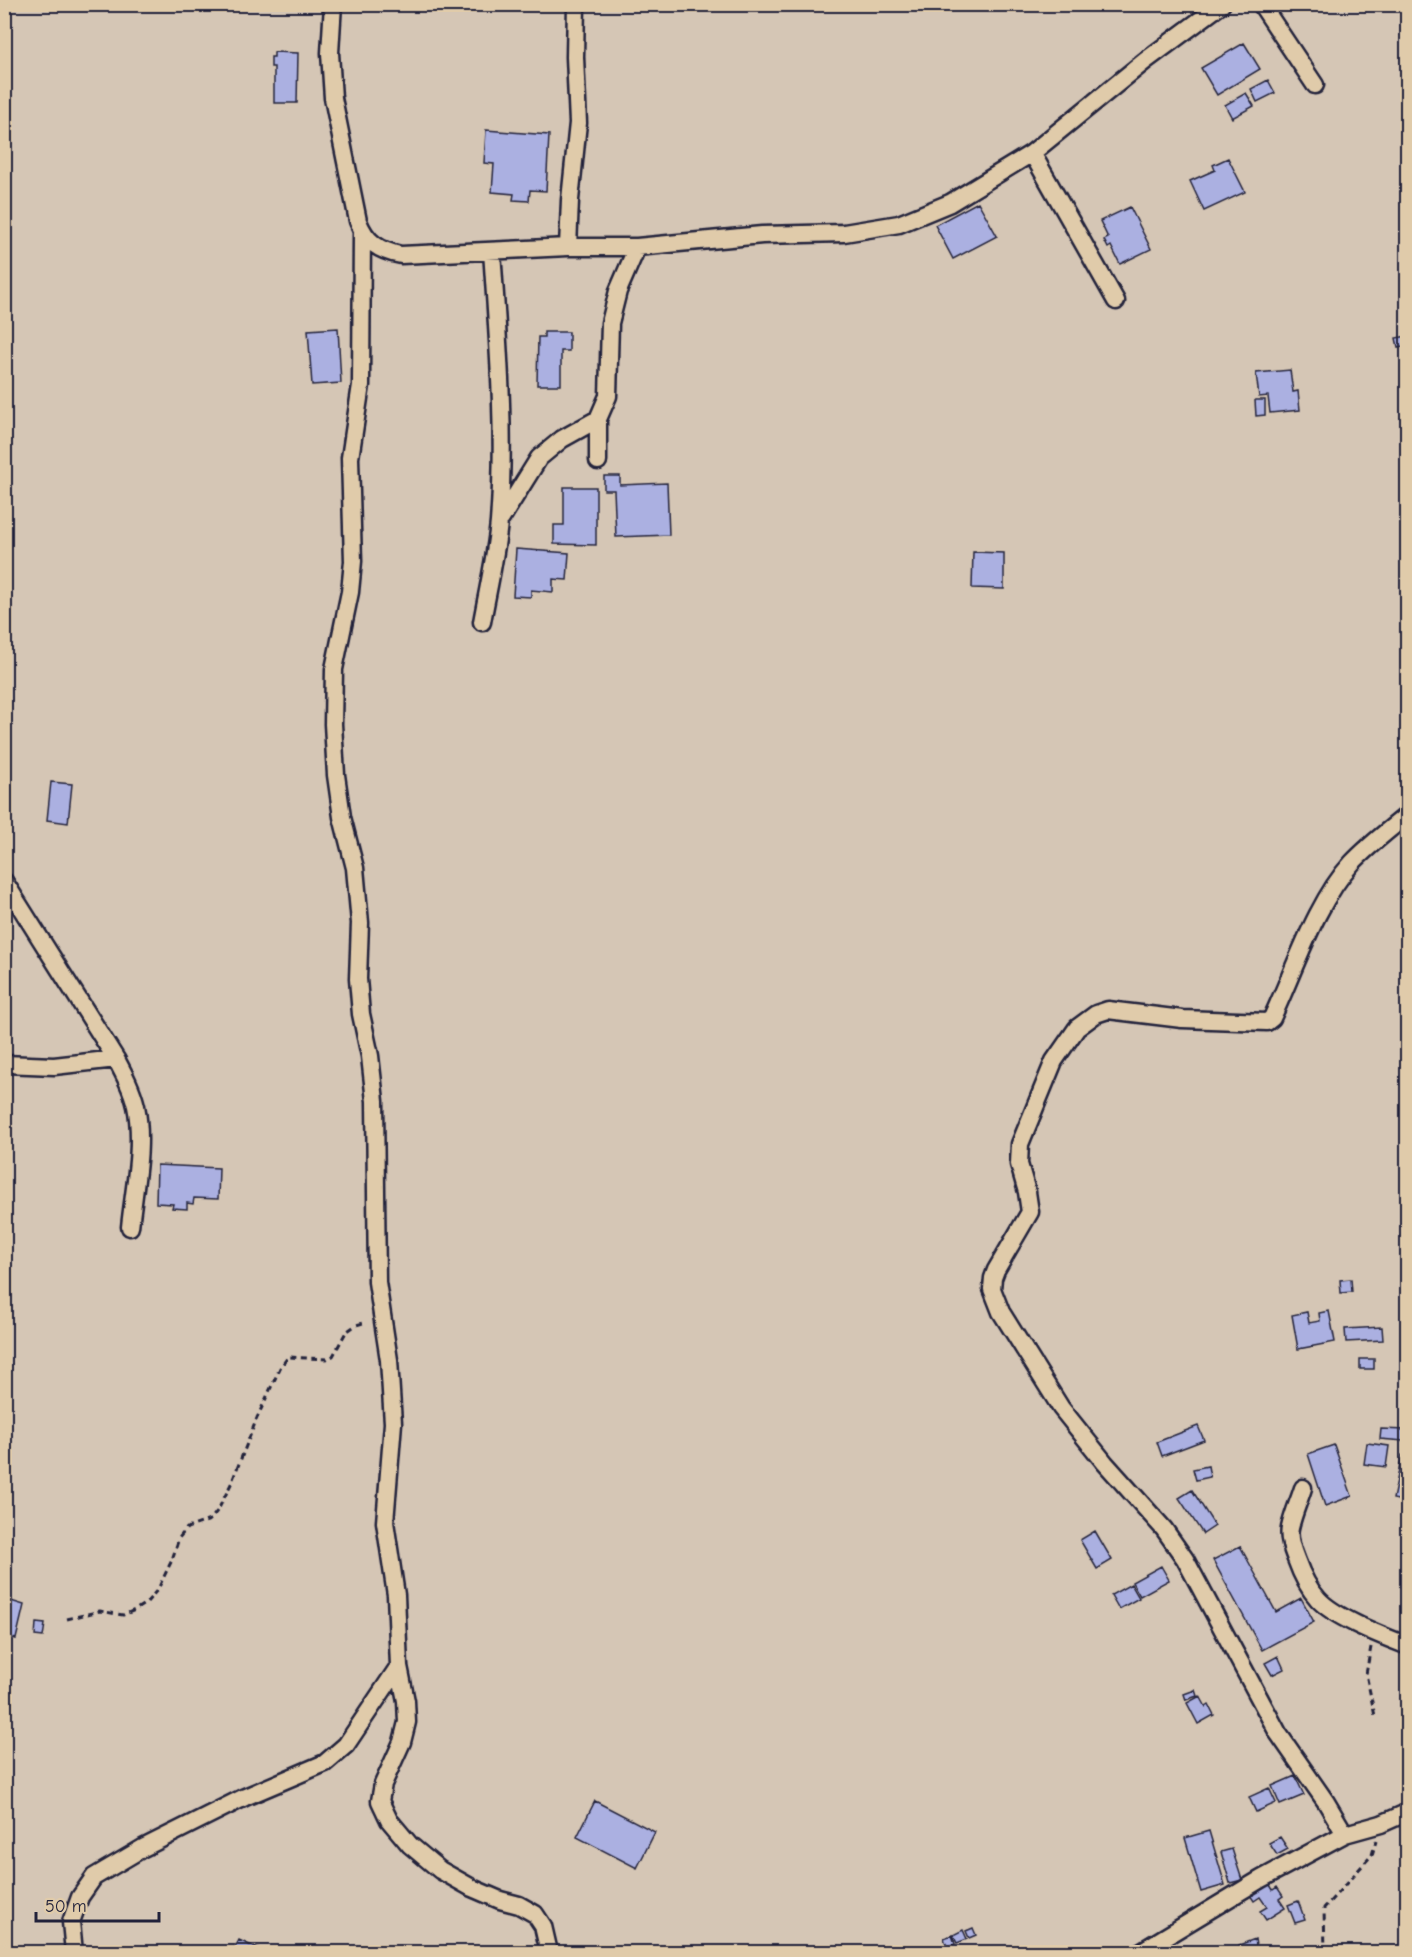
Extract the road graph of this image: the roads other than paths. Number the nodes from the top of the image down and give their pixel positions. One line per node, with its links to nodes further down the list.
1 (333, 4): 7 (street)
2 (576, 4): 8 (street)
3 (1222, 4): 6 (street)
4 (1261, 4): 5 (street)
5 (1315, 85)
6 (1032, 153): 9 (street); 11 (street)
7 (363, 232): 10 (street); 23 (street)
8 (568, 247): 9 (street); 10 (street)
9 (637, 247): 12 (street)
10 (492, 251): 14 (street)
11 (1116, 301)
12 (598, 420): 13 (street); 14 (street)
13 (598, 461)
14 (499, 523): 15 (street)
15 (482, 622)
16 (1407, 814): 25 (street)
17 (4, 882): 18 (street)
18 (116, 1059): 19 (street); 20 (street)
19 (4, 1064)
20 (130, 1227)
21 (1303, 1488): 22 (street)
22 (1407, 1646)
23 (399, 1666): 26 (street); 27 (street)
24 (1407, 1812): 25 (street)
25 (1345, 1834): 28 (street)
26 (74, 1953)
27 (549, 1953)
28 (1140, 1953)

